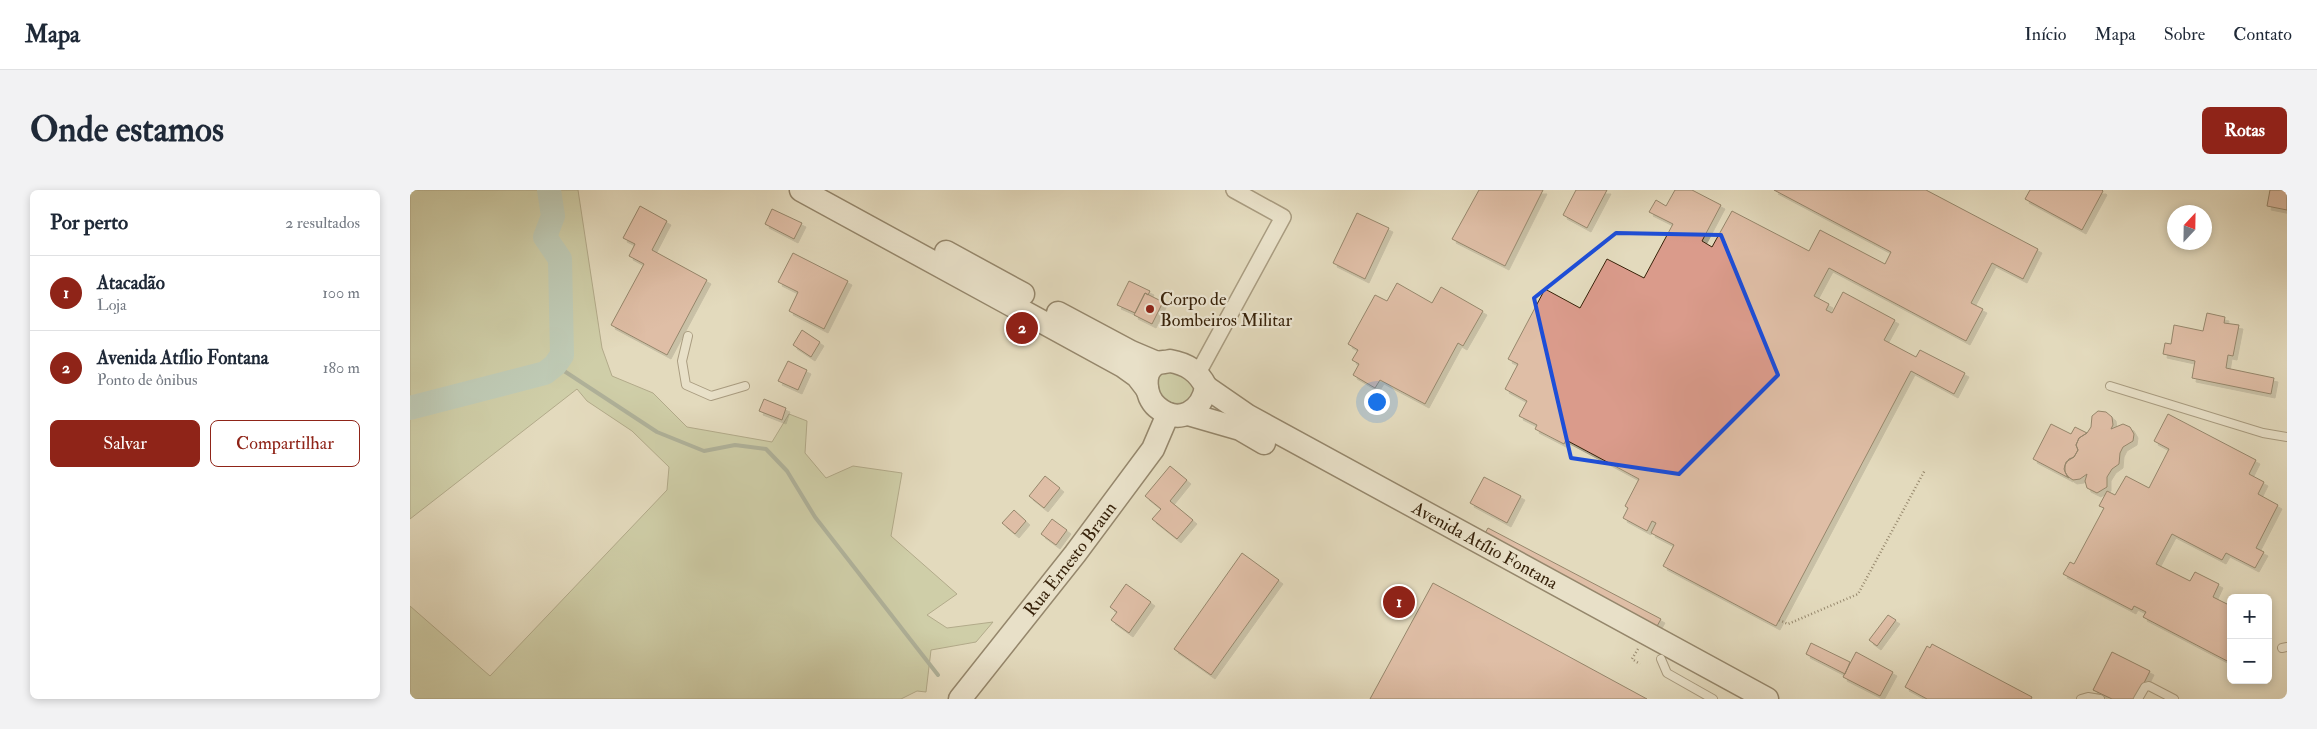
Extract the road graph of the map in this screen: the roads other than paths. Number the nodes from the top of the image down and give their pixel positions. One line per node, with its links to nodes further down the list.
1 (801, 190): 9 (main road)
2 (833, 190): 5 (main road)
3 (1234, 190): 6 (street)
4 (688, 336): 7 (lane)
5 (1157, 364): 6 (main road); 9 (main road)
6 (1202, 380): 10 (main road); 16 (main road, Avenida Atílio Fontana)
7 (744, 386)
8 (2110, 386): 11 (lane)
9 (1147, 389): 10 (main road)
10 (1178, 414): 12 (main road, Avenida Atílio Fontana); 13 (main road, Rua Ernesto Braun)
11 (2287, 438)
12 (1646, 657): 14 (lane); 15 (main road, Avenida Atílio Fontana)
13 (960, 699)
14 (1713, 699)
15 (1736, 699)
16 (1766, 699)
17 (2081, 699): 18 (lane)
18 (2100, 699)
19 (2138, 699): 20 (lane)
20 (2174, 699)

